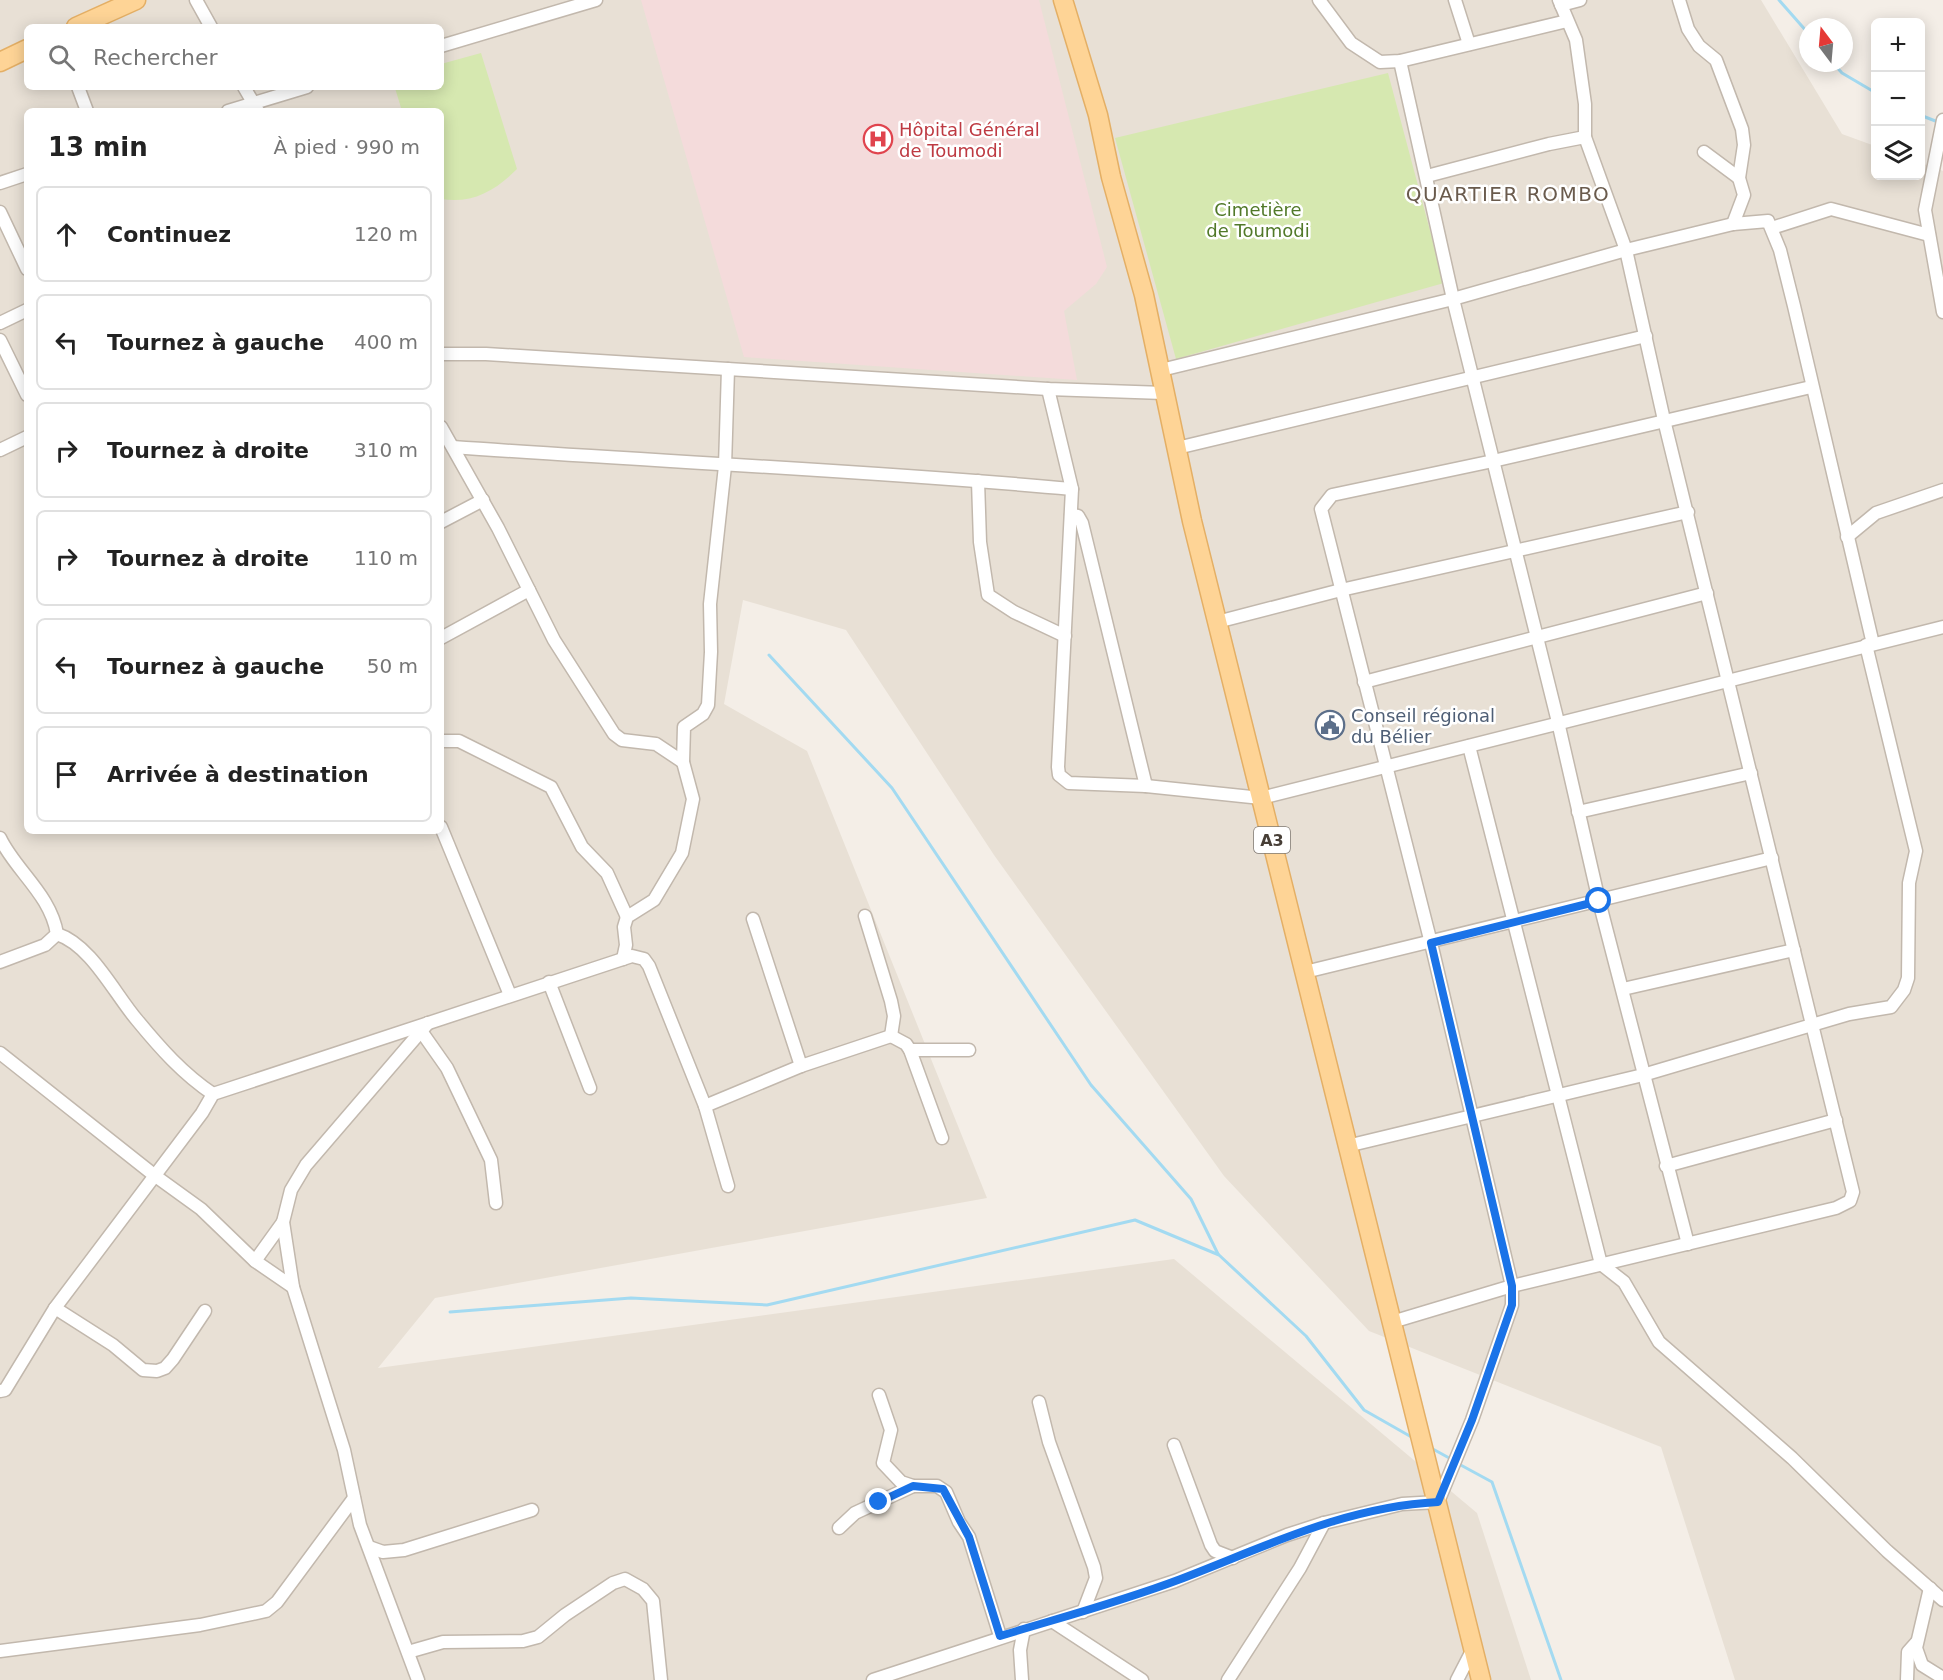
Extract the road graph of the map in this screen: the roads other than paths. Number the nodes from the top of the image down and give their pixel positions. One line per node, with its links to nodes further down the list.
1 (136, 0): 11 (main road)
2 (196, 0): 12 (street)
3 (596, 0): 14 (street)
4 (1063, 0): 44 (main road, A3)
5 (1319, 0): 16 (street)
6 (1455, 0): 13 (street)
7 (1580, 0): 9 (street)
8 (1679, 0): 28 (street)
9 (1560, 3): 10 (street)
10 (1568, 21): 13 (street); 24 (street)
11 (83, 24)
12 (209, 24)
13 (1469, 44): 16 (street)
14 (444, 45)
15 (24, 51): 17 (main road)
16 (1400, 61): 27 (street)
17 (0, 62)
18 (79, 90): 22 (street)
19 (246, 90): 21 (street)
20 (299, 90): 21 (street)
21 (256, 107)
22 (86, 108)
23 (1943, 120): 33 (street)
24 (1585, 137): 27 (street); 34 (street)
25 (1704, 152): 28 (street)
26 (24, 175): 29 (street)
27 (1427, 176): 36 (street)
28 (1739, 178): 31 (street)
29 (0, 183)
30 (0, 212): 35 (street)
31 (1733, 224): 32 (street); 34 (street)
32 (1772, 228): 33 (street); 46 (street)
33 (1929, 235): 38 (street)
34 (1626, 250): 36 (street); 40 (street)
35 (24, 263)
36 (1453, 298): 44 (street); 45 (street)
37 (24, 311): 39 (street)
38 (1943, 312)
39 (0, 323)
40 (1646, 336): 45 (street); 50 (street)
41 (0, 340): 47 (street)
42 (444, 354): 43 (street)
43 (728, 369): 48 (street); 57 (street)
44 (1161, 370): 49 (main road, A3)
45 (1472, 377): 54 (street); 56 (street)
46 (1811, 387): 50 (street); 65 (street)
47 (24, 389)
48 (1048, 389): 49 (street); 59 (street)
49 (1164, 393): 54 (main road, A3)
50 (1664, 420): 56 (street); 62 (street)
51 (444, 432): 53 (street)
52 (24, 438): 55 (street)
53 (453, 447): 57 (street); 61 (street)
54 (1177, 448): 70 (main road, A3)
55 (0, 450)
56 (1493, 461): 66 (street); 68 (street)
57 (724, 466): 58 (street); 81 (street)
58 (978, 481): 59 (street); 73 (street)
59 (1072, 489): 63 (street)
60 (1943, 490): 65 (street)
61 (483, 500): 64 (street); 67 (street)
62 (1688, 512): 66 (street); 69 (street)
63 (1071, 515): 73 (street); 84 (street)
64 (444, 520)
65 (1847, 537): 75 (street)
66 (1515, 550): 68 (street); 74 (street)
67 (529, 590): 72 (street); 81 (street)
68 (1341, 590): 70 (street); 77 (street)
69 (1707, 593): 74 (street); 76 (street)
70 (1217, 622): 85 (main road, A3)
71 (1943, 627): 75 (street)
72 (444, 636)
73 (1065, 636): 84 (street)
74 (1537, 637): 77 (street); 78 (street)
75 (1869, 645): 76 (street); 105 (street)
76 (1728, 680): 78 (street); 83 (street)
77 (1364, 682): 82 (street)
78 (1558, 722): 80 (street); 86 (street)
79 (444, 741): 92 (street)
80 (1469, 746): 82 (street); 94 (street)
81 (683, 762): 92 (street)
82 (1386, 766): 85 (street); 96 (street)
83 (1751, 773): 86 (street); 89 (street)
84 (1146, 786): 85 (street)
85 (1262, 798): 100 (main road, A3)
86 (1578, 812): 90 (street)
87 (444, 834): 103 (street)
88 (0, 838): 95 (street)
89 (1772, 858): 90 (street); 97 (street)
90 (1599, 901): 94 (street); 102 (street)
91 (865, 916): 106 (street)
92 (627, 917): 98 (street)
93 (753, 920): 110 (street)
94 (1513, 922): 96 (street); 114 (street)
95 (57, 934): 99 (street); 113 (street)
96 (1431, 943): 100 (street); 116 (street)
97 (1794, 950): 102 (street); 105 (street)
98 (623, 959): 101 (street); 115 (street)
99 (0, 962)
100 (1305, 972): 119 (main road, A3)
101 (549, 982): 103 (street); 112 (street)
102 (1623, 989): 111 (street)
103 (510, 994): 104 (street)
104 (425, 1026): 113 (street); 123 (street); 124 (street)
105 (1813, 1027): 111 (street); 117 (street)
106 (891, 1036): 107 (street); 110 (street)
107 (910, 1050): 108 (street); 118 (street)
108 (969, 1050)
109 (0, 1053): 121 (street)
110 (801, 1066): 115 (street)
111 (1644, 1075): 114 (street); 120 (street)
112 (590, 1088)
113 (213, 1095): 121 (street)
114 (1558, 1095): 116 (street); 127 (street)
115 (705, 1106): 122 (street)
116 (1470, 1117): 119 (street); 128 (street)
117 (1836, 1120): 120 (street); 125 (street)
118 (942, 1138)
119 (1347, 1146): 132 (main road, A3)
120 (1666, 1166): 125 (street)
121 (154, 1176): 126 (street); 130 (street)
122 (728, 1186)
123 (496, 1203)
124 (283, 1222): 126 (street); 129 (street)
125 (1688, 1244): 127 (street)
126 (255, 1261): 129 (street)
127 (1601, 1264): 128 (street); 145 (street)
128 (1512, 1286): 132 (street); 139 (street)
129 (293, 1287): 138 (street)
130 (55, 1308): 131 (street); 133 (street)
131 (205, 1311)
132 (1392, 1322): 139 (main road, A3)
133 (0, 1391)
134 (879, 1395): 137 (street)
135 (1039, 1402): 147 (street)
136 (1174, 1445): 144 (street)
137 (913, 1486): 142 (street); 150 (street)
138 (354, 1498): 143 (street); 153 (street)
139 (1438, 1502): 141 (street); 152 (main road, A3)
140 (532, 1510): 143 (street)
141 (1324, 1522): 144 (street); 161 (street)
142 (839, 1528)
143 (369, 1547): 154 (street)
144 (1233, 1558): 147 (street)
145 (1930, 1588): 146 (street); 151 (street)
146 (1943, 1600)
147 (1083, 1612): 148 (street)
148 (1052, 1621): 149 (street); 160 (street)
149 (1024, 1629): 150 (street); 159 (street)
150 (1000, 1636): 158 (street)
151 (1916, 1643): 155 (street); 164 (street)
152 (1473, 1650): 162 (street); 163 (main road, A3)
153 (0, 1651)
154 (408, 1652): 156 (street); 157 (street)
155 (1943, 1678)
156 (418, 1680)
157 (662, 1680)
158 (873, 1680)
159 (1022, 1680)
160 (1142, 1680)
161 (1228, 1680)
162 (1456, 1680)
163 (1481, 1680)
164 (1907, 1680)

